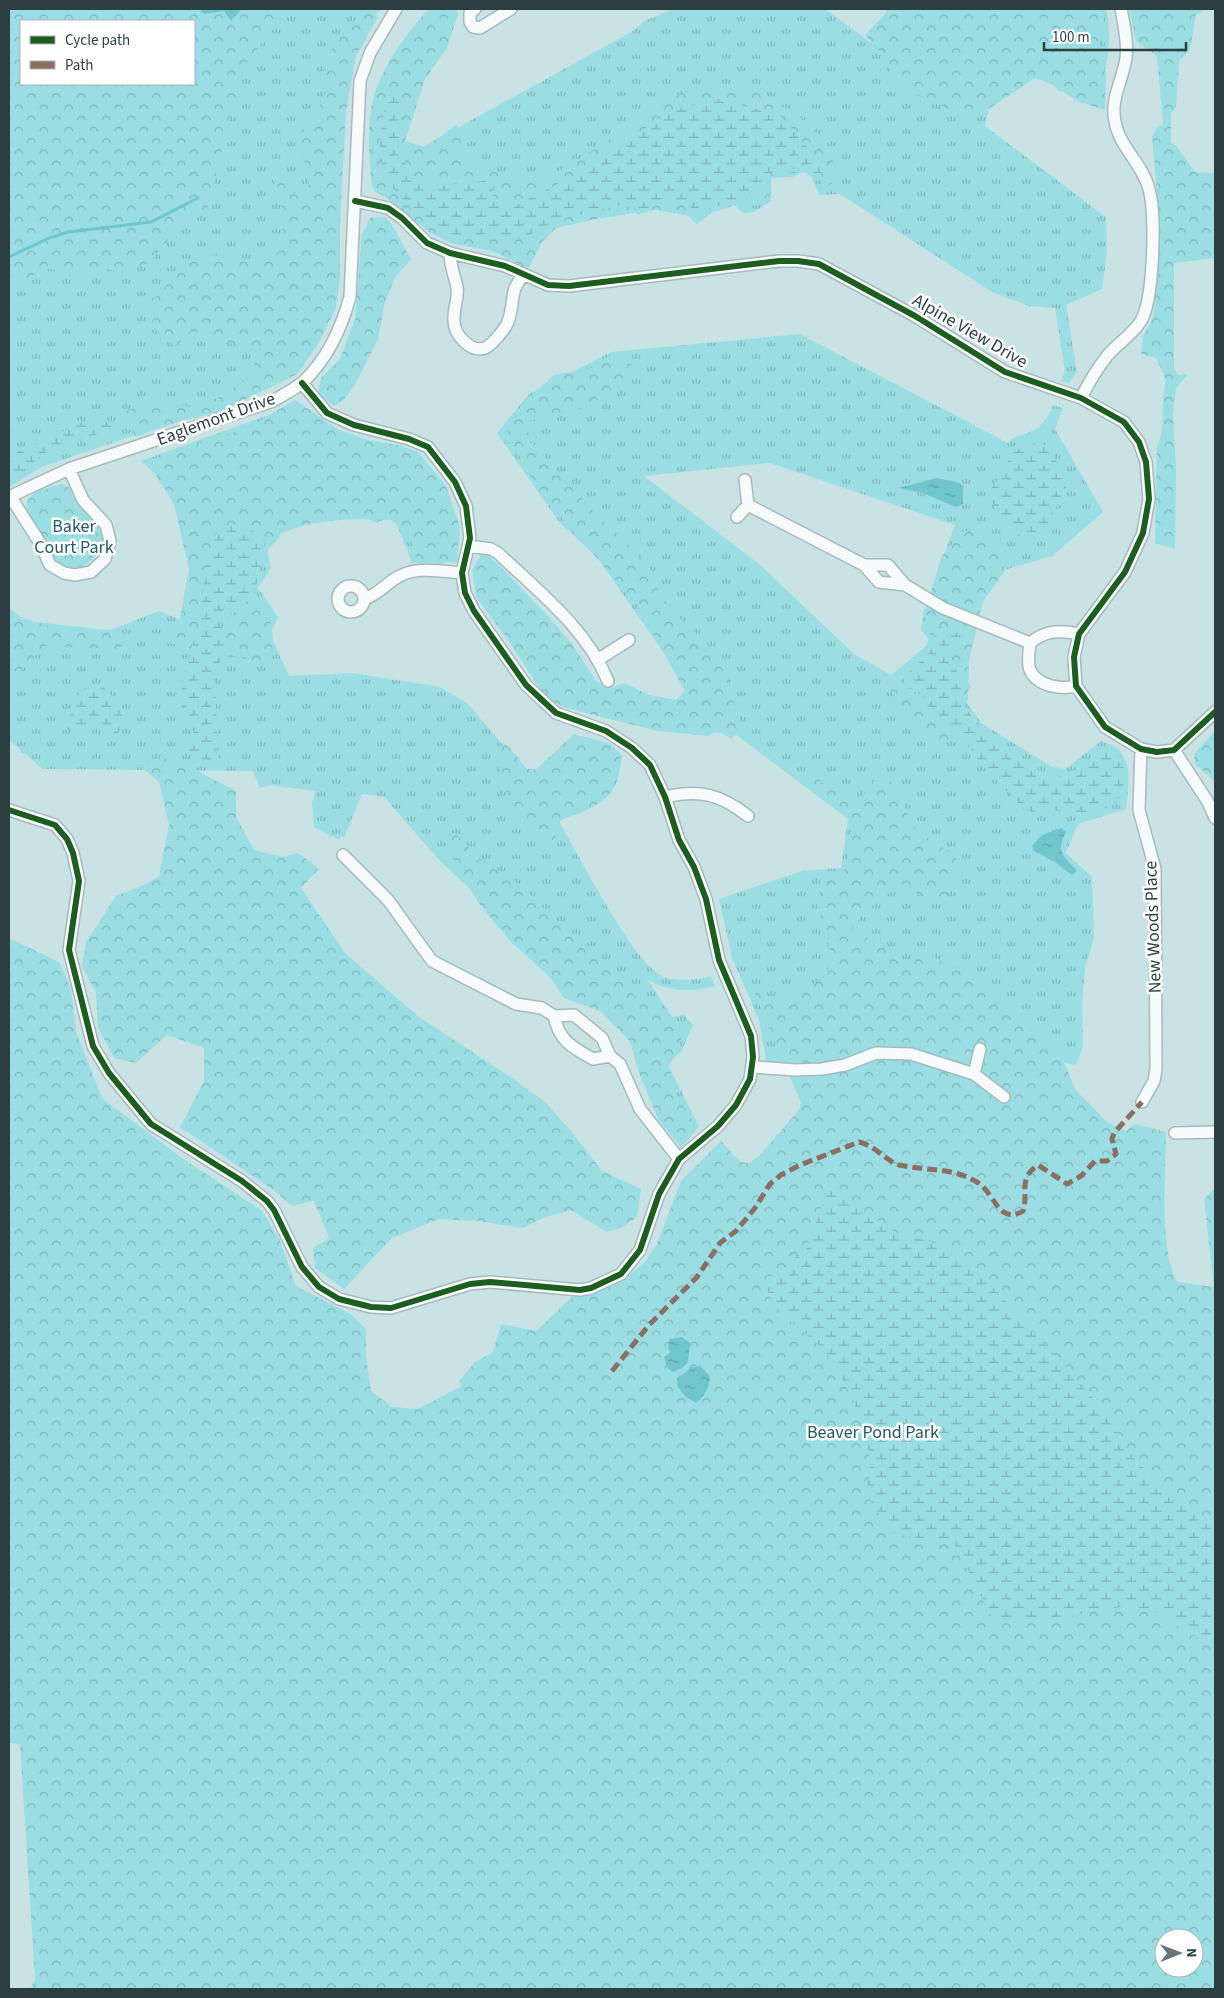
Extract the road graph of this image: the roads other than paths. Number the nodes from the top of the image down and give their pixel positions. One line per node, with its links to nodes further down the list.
1 (396, 9): 5 (street, Eaglemont Drive)
2 (476, 9): 3 (street)
3 (511, 9)
4 (1121, 9): 9 (street)
5 (355, 201): 6 (street, Alpine View Drive); 8 (street, Eaglemont Drive)
6 (450, 253): 7 (street, Alpine View Drive); 7 (street)
7 (523, 275): 9 (street, Alpine View Drive)
8 (302, 383): 10 (street, Eaglemont Drive); 15 (street)
9 (1081, 398): 20 (street, Alpine View Drive)
10 (69, 469): 12 (street, Eaglemont Drive); 12 (street)
11 (745, 480): 13 (street)
12 (9, 497)
13 (748, 504): 14 (street); 16 (street)
14 (737, 516)
15 (469, 546): 17 (street); 23 (street)
16 (864, 564): 18 (street); 18 (street)
17 (462, 574): 19 (street); 29 (street)
18 (905, 585): 22 (street)
19 (364, 599)
20 (1079, 634): 22 (street); 25 (street, Alpine View Drive)
21 (629, 640): 23 (street)
22 (1030, 643): 25 (street)
23 (599, 659): 24 (street)
24 (608, 681)
25 (1076, 686): 27 (street)
26 (1215, 712): 28 (street)
27 (1141, 749): 28 (street); 40 (street, New Woods Place)
28 (1174, 750): 32 (street)
29 (665, 797): 31 (street); 37 (street)
30 (9, 810): 43 (street)
31 (748, 816)
32 (1215, 818)
33 (343, 855): 34 (street)
34 (554, 1016): 36 (street); 36 (street)
35 (980, 1049): 38 (street)
36 (610, 1056): 43 (street)
37 (753, 1067): 38 (street); 43 (street)
38 (974, 1074): 39 (street)
39 (1004, 1097)
40 (1142, 1102)
41 (1215, 1132): 42 (street)
42 (1175, 1133)
43 (679, 1159)

